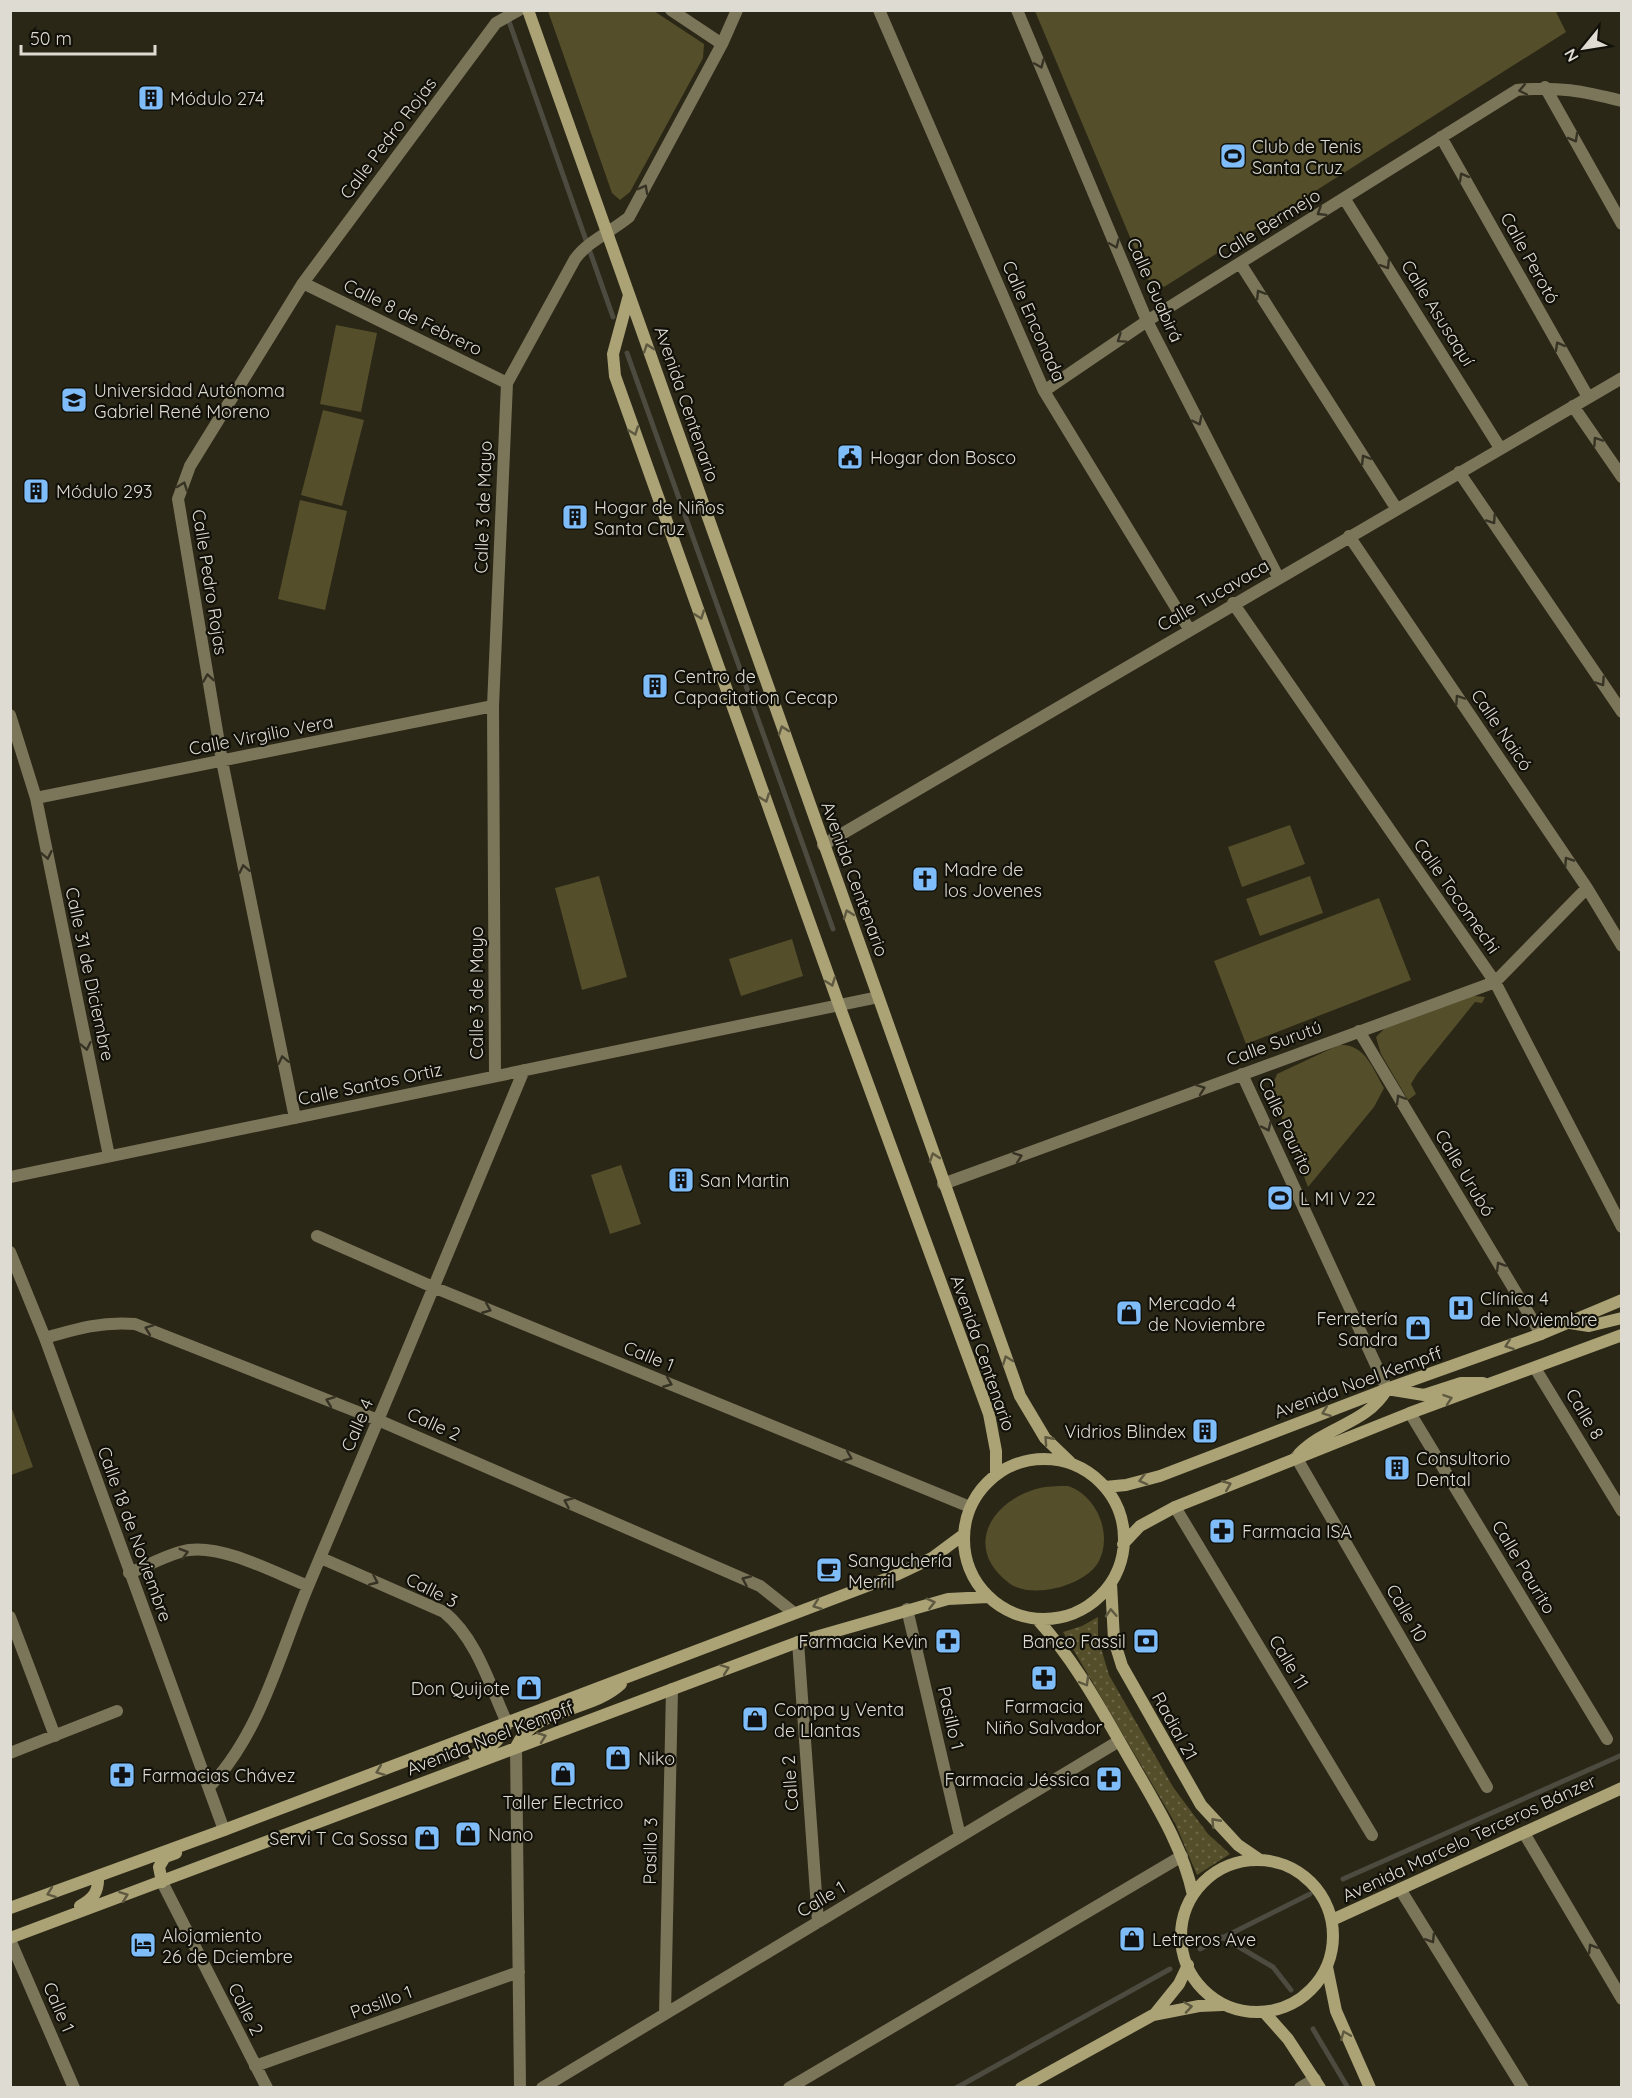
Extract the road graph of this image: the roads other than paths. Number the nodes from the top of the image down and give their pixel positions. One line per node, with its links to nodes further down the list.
1 (528, 10): 13 (street, Avenida Centenario)
2 (671, 10): 7 (street)
3 (737, 10): 7 (street, Calle 3 de Mayo)
4 (879, 10): 20 (street, Calle Enconada)
5 (1017, 10): 17 (street, Calle Guabirá, one-way to 17)
6 (515, 13): 15 (street, Calle Pedro Rojas)
7 (722, 44): 13 (street, Calle 3 de Mayo, one-way to 7)
8 (1545, 87): 9 (street, Calle Bermejo); 10 (street, Calle Bermejo, one-way to 10); 12 (street, one-way to 12)
9 (1622, 101)
10 (1441, 137): 11 (street, Calle Bermejo); 21 (street, Calle Perotó, one-way to 10)
11 (1344, 198): 14 (street, Calle Bermejo, one-way to 14); 23 (street, Calle Asusaquí, one-way to 23)
12 (1622, 224)
13 (609, 234): 16 (street, Avenida Centenario); 19 (street, Calle 3 de Mayo)
14 (1240, 263): 17 (street, Calle Bermejo); 26 (street, one-way to 14)
15 (303, 283): 19 (street, Calle 8 de Febrero); 34 (street, Calle Pedro Rojas, one-way to 15)
16 (630, 294): 36 (street, Avenida Centenario, one-way to 16); 41 (street, Avenida Centenario, one-way to 41)
17 (1147, 321): 20 (street, Calle Bermejo, one-way to 20); 28 (street, Calle Guabirá, one-way to 28)
18 (1622, 378): 21 (street, Calle Tucavaca)
19 (507, 383): 31 (street, Calle 3 de Mayo)
20 (1044, 391): 30 (street, Calle Enconada)
21 (1588, 397): 22 (street, Calle Tucavaca)
22 (1573, 406): 23 (street, Calle Tucavaca); 25 (street, one-way to 22)
23 (1500, 448): 24 (street, Calle Tucavaca)
24 (1459, 472): 26 (street, Calle Tucavaca); 32 (street, one-way to 32)
25 (1622, 477)
26 (1396, 508): 27 (street, Calle Tucavaca)
27 (1349, 536): 28 (street, Calle Tucavaca); 37 (street, Calle Naicó, one-way to 27)
28 (1278, 577): 29 (street, Calle Tucavaca)
29 (1233, 603): 30 (street, Calle Tucavaca); 39 (street, Calle Tocomechi)
30 (1189, 629): 36 (street, Calle Tucavaca)
31 (493, 706): 34 (street, Calle Virgilio Vera); 45 (street, Calle 3 de Mayo)
32 (1622, 712)
33 (10, 715): 35 (street, Calle 31 de Diciembre)
34 (222, 761): 35 (street, Calle Virgilio Vera); 46 (street, Calle Pedro Rojas, one-way to 34)
35 (36, 798): 47 (street, Calle 31 de Diciembre, one-way to 47)
36 (823, 845): 40 (street, Avenida Centenario, one-way to 36)
37 (1587, 888): 38 (street, Calle Naicó); 39 (street, Calle Surutú)
38 (1622, 946)
39 (1495, 982): 42 (street, Calle Surutú); 50 (street, Calle Tocomechi)
40 (878, 997): 41 (street, Calle Santos Ortiz); 49 (street, Avenida Centenario, one-way to 40)
41 (838, 1005): 43 (street, Calle Santos Ortiz); 67 (street, Avenida Centenario)
42 (1359, 1030): 44 (street, Calle Surutú); 57 (street, Calle Urubó, one-way to 42)
43 (524, 1070): 45 (street, Calle Santos Ortiz); 53 (street, Calle 4)
44 (1242, 1074): 49 (street, Calle Surutú, one-way to 44); 62 (street, Calle Paurito, one-way to 62)
45 (495, 1076): 46 (street, Calle Santos Ortiz)
46 (295, 1118): 47 (street, Calle Santos Ortiz)
47 (108, 1156): 48 (street, Calle Santos Ortiz)
48 (10, 1177)
49 (943, 1184): 66 (street, Avenida Centenario, one-way to 49)
50 (1622, 1227)
51 (317, 1236): 53 (street, Calle 1)
52 (10, 1252): 59 (street, Calle 18 de Noviembre)
53 (433, 1287): 64 (street, Calle 4); 69 (street, Calle 1, one-way to 69)
54 (1622, 1300): 56 (street, Avenida Noel Kempff)
55 (1622, 1318): 56 (street)
56 (1568, 1323): 57 (street, Avenida Noel Kempff)
57 (1541, 1334): 62 (street, Avenida Noel Kempff, one-way to 62)
58 (1622, 1335): 60 (street)
59 (45, 1338): 64 (street, Calle 2, one-way to 59); 75 (street, Calle 18 de Noviembre)
60 (1536, 1368): 61 (street); 71 (street, Calle 8)
61 (1497, 1383): 62 (street); 63 (street, one-way to 61)
62 (1387, 1389): 65 (street); 68 (street, Avenida Noel Kempff, one-way to 68)
63 (1410, 1413): 65 (street); 89 (street, Calle Paurito)
64 (378, 1420): 74 (street, Calle 4); 80 (street, Calle 2, one-way to 64)
65 (1296, 1457): 70 (street, one-way to 65); 94 (street, Calle 10)
66 (1070, 1462): 67 (street); 68 (street)
67 (996, 1473): 69 (street)
68 (1105, 1486): 73 (street)
69 (970, 1507): 72 (street)
70 (1175, 1507): 73 (street); 99 (street, Calle 11)
71 (1622, 1511)
72 (963, 1535): 78 (street); 80 (street, Avenida Noel Kempff, one-way to 80)
73 (1123, 1544): 76 (street)
74 (321, 1558): 77 (street, Calle 4); 87 (street, Calle 3, one-way to 87)
75 (129, 1573): 77 (street, one-way to 77); 93 (street, Calle 18 de Noviembre)
76 (1111, 1583): 82 (street); 102 (street, Radial 21, one-way to 76)
77 (308, 1586): 93 (street, Calle 4)
78 (988, 1597): 79 (street, Avenida Noel Kempff, one-way to 78); 82 (street)
79 (907, 1609): 83 (street, Avenida Noel Kempff); 100 (street, Pasillo 1)
80 (794, 1613): 84 (street, Avenida Noel Kempff)
81 (10, 1617): 88 (street)
82 (1037, 1619): 90 (street, one-way to 90)
83 (798, 1642): 85 (street, Avenida Noel Kempff, one-way to 83); 109 (street, Calle 2)
84 (626, 1679): 87 (street, Avenida Noel Kempff); 91 (street)
85 (672, 1689): 91 (street, Avenida Noel Kempff, one-way to 85); 118 (street, Pasillo 3)
86 (117, 1711): 88 (street)
87 (507, 1724): 96 (street); 97 (street, Avenida Noel Kempff, one-way to 97)
88 (55, 1736): 92 (street)
89 (1607, 1739)
90 (1119, 1741): 100 (street, Calle 1); 101 (street)
91 (516, 1747): 96 (street, Avenida Noel Kempff); 114 (street)
92 (10, 1753)
93 (210, 1786): 97 (street, Calle 18 de Noviembre)
94 (1486, 1787)
95 (1622, 1788): 98 (street, Avenida Marcelo Terceros Bánzer)
96 (350, 1811): 104 (street, Avenida Noel Kempff)
97 (219, 1832): 103 (street, Avenida Noel Kempff); 104 (street)
98 (1524, 1833): 105 (street, Avenida Marcelo Terceros Bánzer); 115 (street, one-way to 98)
99 (1372, 1835)
100 (960, 1836): 109 (street, Calle 1)
101 (1182, 1856): 106 (street); 126 (street)
102 (1260, 1860): 106 (street); 108 (street)
103 (98, 1876): 107 (street, Avenida Noel Kempff, one-way to 107); 110 (street)
104 (162, 1882): 110 (street, Avenida Noel Kempff, one-way to 104); 120 (street, Calle 2)
105 (1400, 1889): 108 (street, Avenida Marcelo Terceros Bánzer); 130 (street, one-way to 130)
106 (1193, 1895): 112 (street)
107 (10, 1908)
108 (1332, 1920): 113 (street)
109 (818, 1922): 118 (street, Calle 1)
110 (47, 1924): 111 (street, Avenida Noel Kempff)
111 (10, 1939): 122 (street, Calle 1)
112 (1188, 1965): 116 (street); 119 (street)
113 (1327, 1967): 117 (street); 129 (street, one-way to 113)
114 (519, 1972): 120 (street, Pasillo 1); 124 (street)
115 (1622, 1999)
116 (1223, 2005): 117 (street); 119 (street, one-way to 116)
117 (1264, 2012): 121 (street)
118 (664, 2014): 125 (street, Calle 1)
119 (1153, 2016): 127 (street)
120 (255, 2066): 123 (street, Calle 2)
121 (1318, 2083): 128 (street)
122 (74, 2088)
123 (267, 2088)
124 (520, 2088)
125 (542, 2088)
126 (789, 2088)
127 (1020, 2088)
128 (1300, 2088)
129 (1371, 2088)
130 (1523, 2088)

